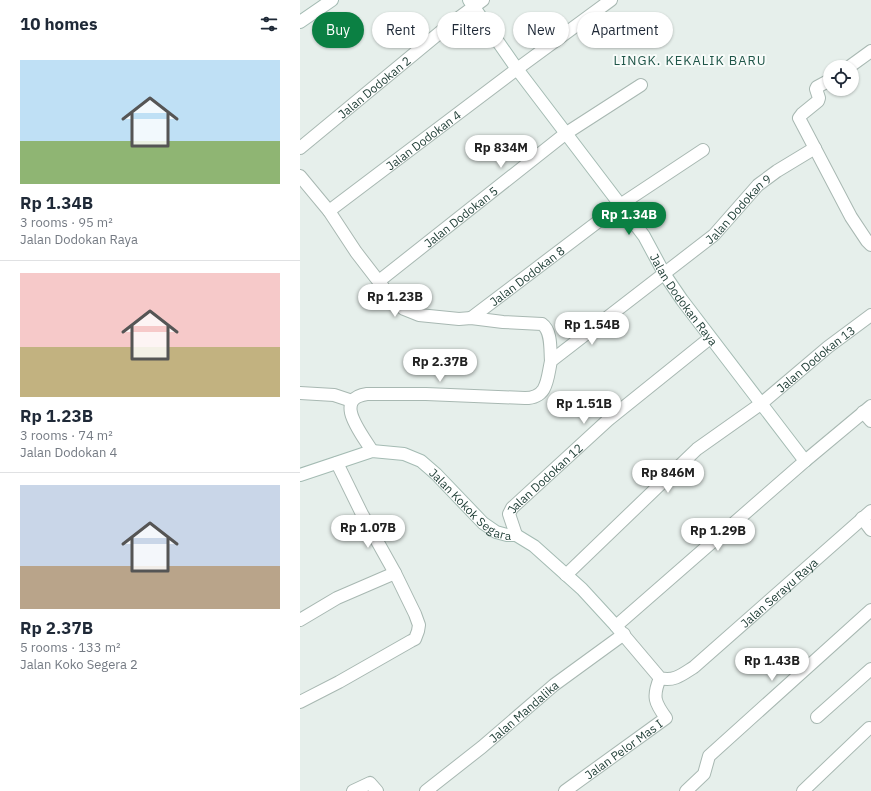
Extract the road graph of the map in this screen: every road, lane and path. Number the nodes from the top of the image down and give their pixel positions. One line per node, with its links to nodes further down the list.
1 (332, 0): 4 (street)
2 (611, 0): 7 (street, Jalan Dodokan 4)
3 (475, 2): 7 (street, Jalan Dodokan Raya); 11 (street, Jalan Dodokan 2)
4 (300, 22)
5 (871, 51): 6 (street)
6 (859, 60)
7 (516, 69): 10 (street, Jalan Dodokan Raya); 16 (street, Jalan Dodokan 4)
8 (823, 84): 12 (street)
9 (641, 86): 10 (street, Jalan Dodokan 5)
10 (565, 134): 15 (street, Jalan Dodokan Raya); 19 (street, Jalan Dodokan 5)
11 (300, 148)
12 (815, 148): 17 (street); 18 (street, Jalan Dodokan 9)
13 (703, 150): 15 (street, Jalan Dodokan 8)
14 (300, 176): 16 (street)
15 (620, 205): 18 (street, Jalan Dodokan Raya); 21 (street, Jalan Dodokan 8)
16 (330, 210): 19 (street)
17 (871, 245)
18 (665, 275): 22 (street, Jalan Dodokan Raya); 23 (street, Jalan Dodokan 9)
19 (379, 281): 21 (street)
20 (871, 315): 26 (street, Jalan Dodokan 13)
21 (471, 318): 23 (street)
22 (710, 338): 26 (street, Jalan Dodokan Raya); 34 (street, Jalan Dodokan 12)
23 (551, 361): 25 (street)
24 (300, 392): 25 (street)
25 (355, 398): 28 (street)
26 (762, 403): 29 (street, Jalan Dodokan Raya); 36 (street, Jalan Dodokan 13)
27 (868, 413): 29 (street, Jalan Mandalika)
28 (372, 451): 30 (street, Jalan Kokok Segara); 34 (street, Jalan Kokok Segara)
29 (805, 461): 39 (street, Jalan Mandalika)
30 (337, 463): 31 (street, Jalan Kokok Segara); 35 (street)
31 (300, 475)
32 (867, 515): 33 (street); 41 (street, Jalan Serayu Raya)
33 (871, 530)
34 (516, 535): 36 (street, Jalan Kokok Segara)
35 (395, 573): 38 (street); 42 (street)
36 (566, 575): 39 (street, Jalan Kokok Segara)
37 (871, 610): 49 (street)
38 (300, 620)
39 (620, 630): 41 (street); 47 (street, Jalan Mandalika)
40 (871, 669): 43 (street)
41 (660, 678): 48 (street, Jalan Pelor Mas I)
42 (300, 702)
43 (816, 717)
44 (870, 727): 50 (street)
45 (353, 791): 46 (street)
46 (377, 791)
47 (426, 791)
48 (565, 791)
49 (686, 791)
50 (803, 791)

